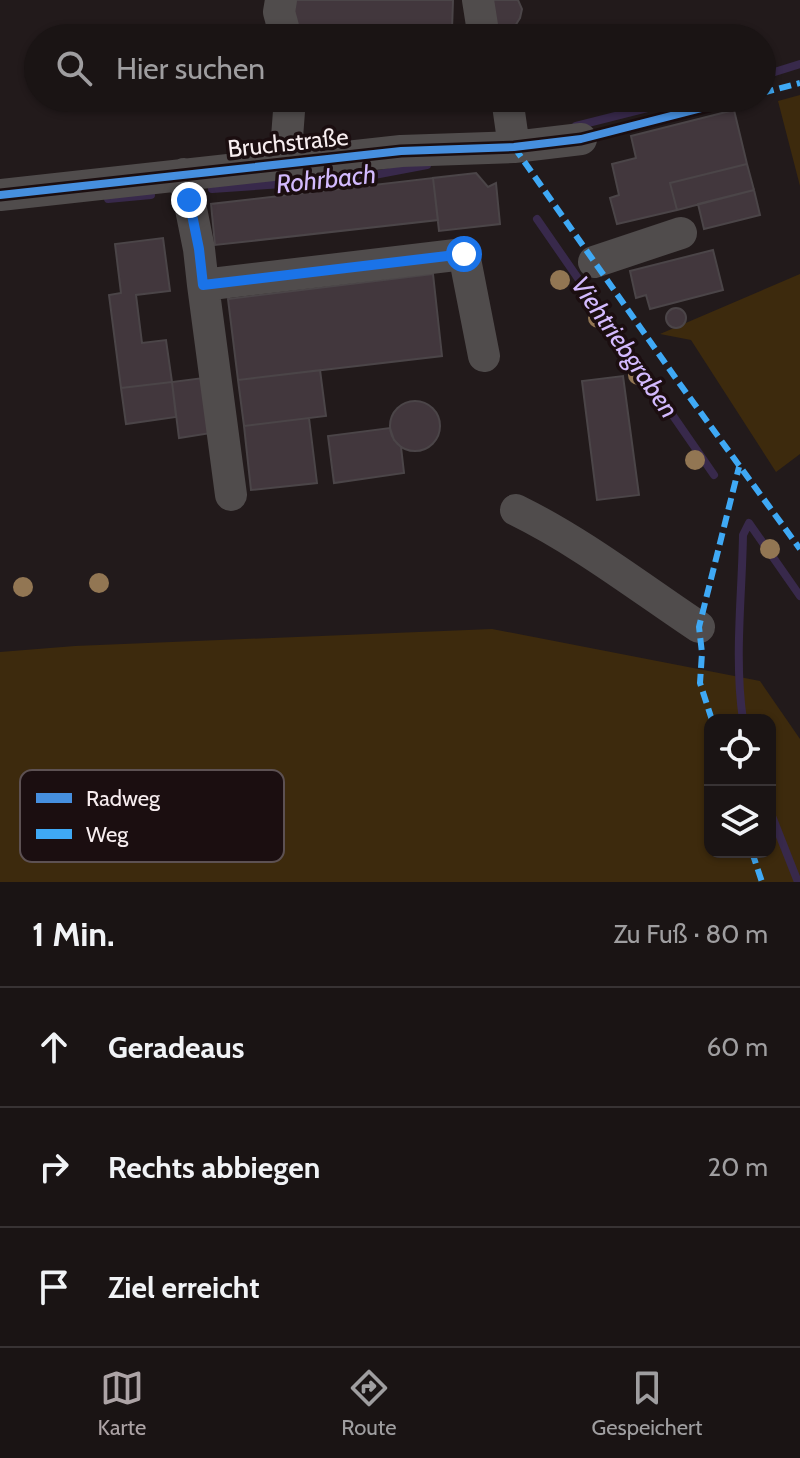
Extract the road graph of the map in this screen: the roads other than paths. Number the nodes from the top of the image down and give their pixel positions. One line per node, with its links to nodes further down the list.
1 (281, 0): 3 (street)
2 (478, 0): 4 (street)
3 (282, 24)
4 (482, 24)
5 (289, 112): 9 (street)
6 (509, 112): 8 (street)
7 (581, 139): 8 (street, Bruchstraße)
8 (514, 147): 9 (street, Bruchstraße)
9 (285, 164): 10 (street, Bruchstraße)
10 (184, 174): 11 (street, Bruchstraße); 14 (street)
11 (0, 195)
12 (681, 233): 13 (street)
13 (594, 262)
14 (203, 285): 15 (street); 16 (street)
15 (484, 356)
16 (231, 495)
17 (516, 510): 18 (street)
18 (699, 627)

